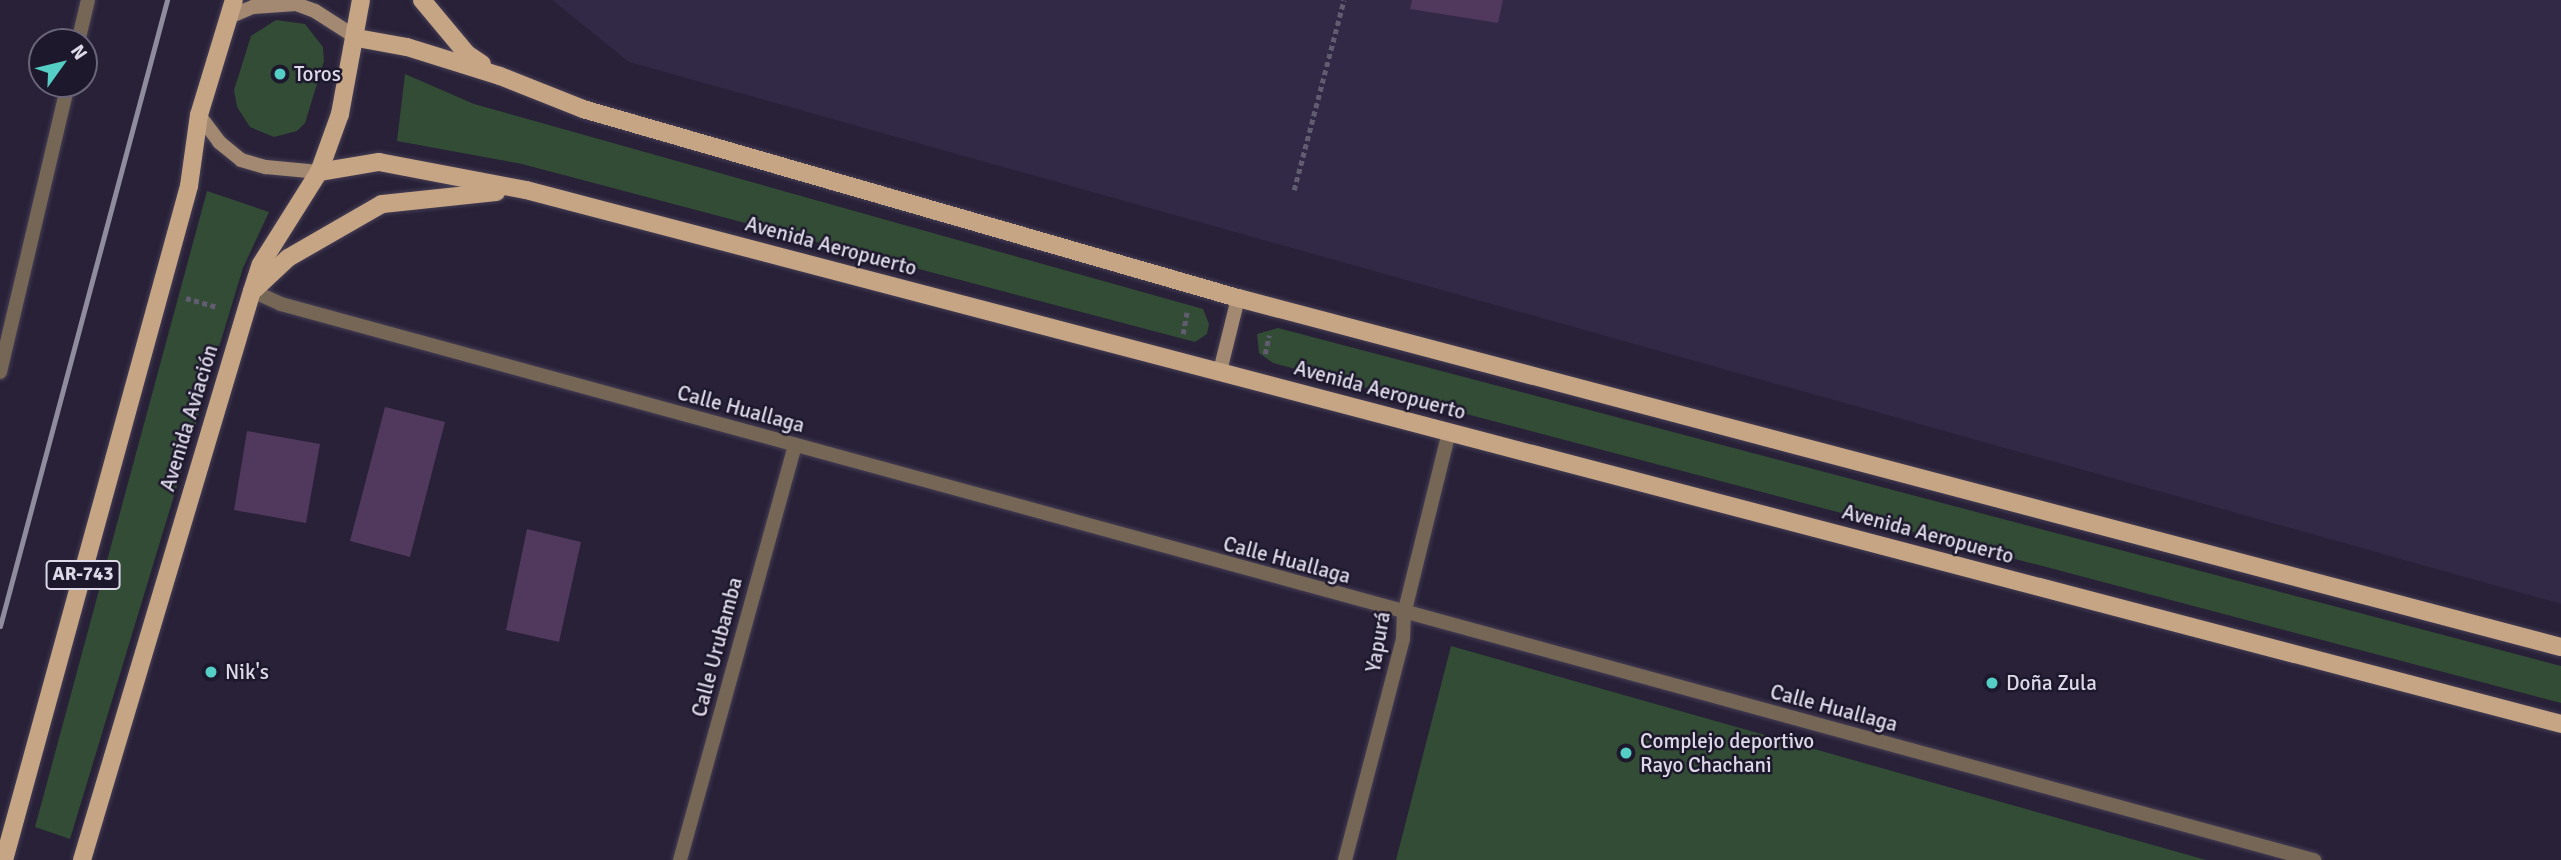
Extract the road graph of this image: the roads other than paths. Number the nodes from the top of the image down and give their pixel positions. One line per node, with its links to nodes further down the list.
1 (88, 0): 5 (street)
2 (361, 0): 6 (main road, Avenida Aviación)
3 (422, 0): 7 (main road)
4 (232, 9): 6 (main road); 9 (main road, AR-743)
5 (81, 28)
6 (357, 38): 7 (main road); 10 (main road, Avenida Aviación)
7 (500, 76): 13 (main road)
8 (65, 98): 14 (street)
9 (199, 115): 10 (main road, Avenida Aeropuerto); 22 (main road, AR-743)
10 (319, 172): 11 (main road, Avenida Aeropuerto); 12 (main road, Avenida Aviación)
11 (526, 190): 12 (main road); 15 (main road, Avenida Aeropuerto)
12 (252, 291): 17 (street, Calle Huallaga); 23 (main road, Avenida Aviación)
13 (1238, 298): 15 (main road); 19 (main road)
14 (0, 372)
15 (1220, 372): 16 (main road, Avenida Aeropuerto)
16 (1449, 432): 18 (street, Yapurá); 20 (main road, Avenida Aeropuerto)
17 (794, 445): 18 (street, Calle Huallaga); 24 (street, Calle Urubamba)
18 (1404, 614): 21 (street, Calle Huallaga); 25 (street, Yapurá)
19 (2561, 647)
20 (2561, 724)
21 (2296, 857): 26 (street, Calle Huallaga)
22 (4, 860)
23 (82, 860)
24 (680, 860)
25 (1345, 860)
26 (2314, 860)

